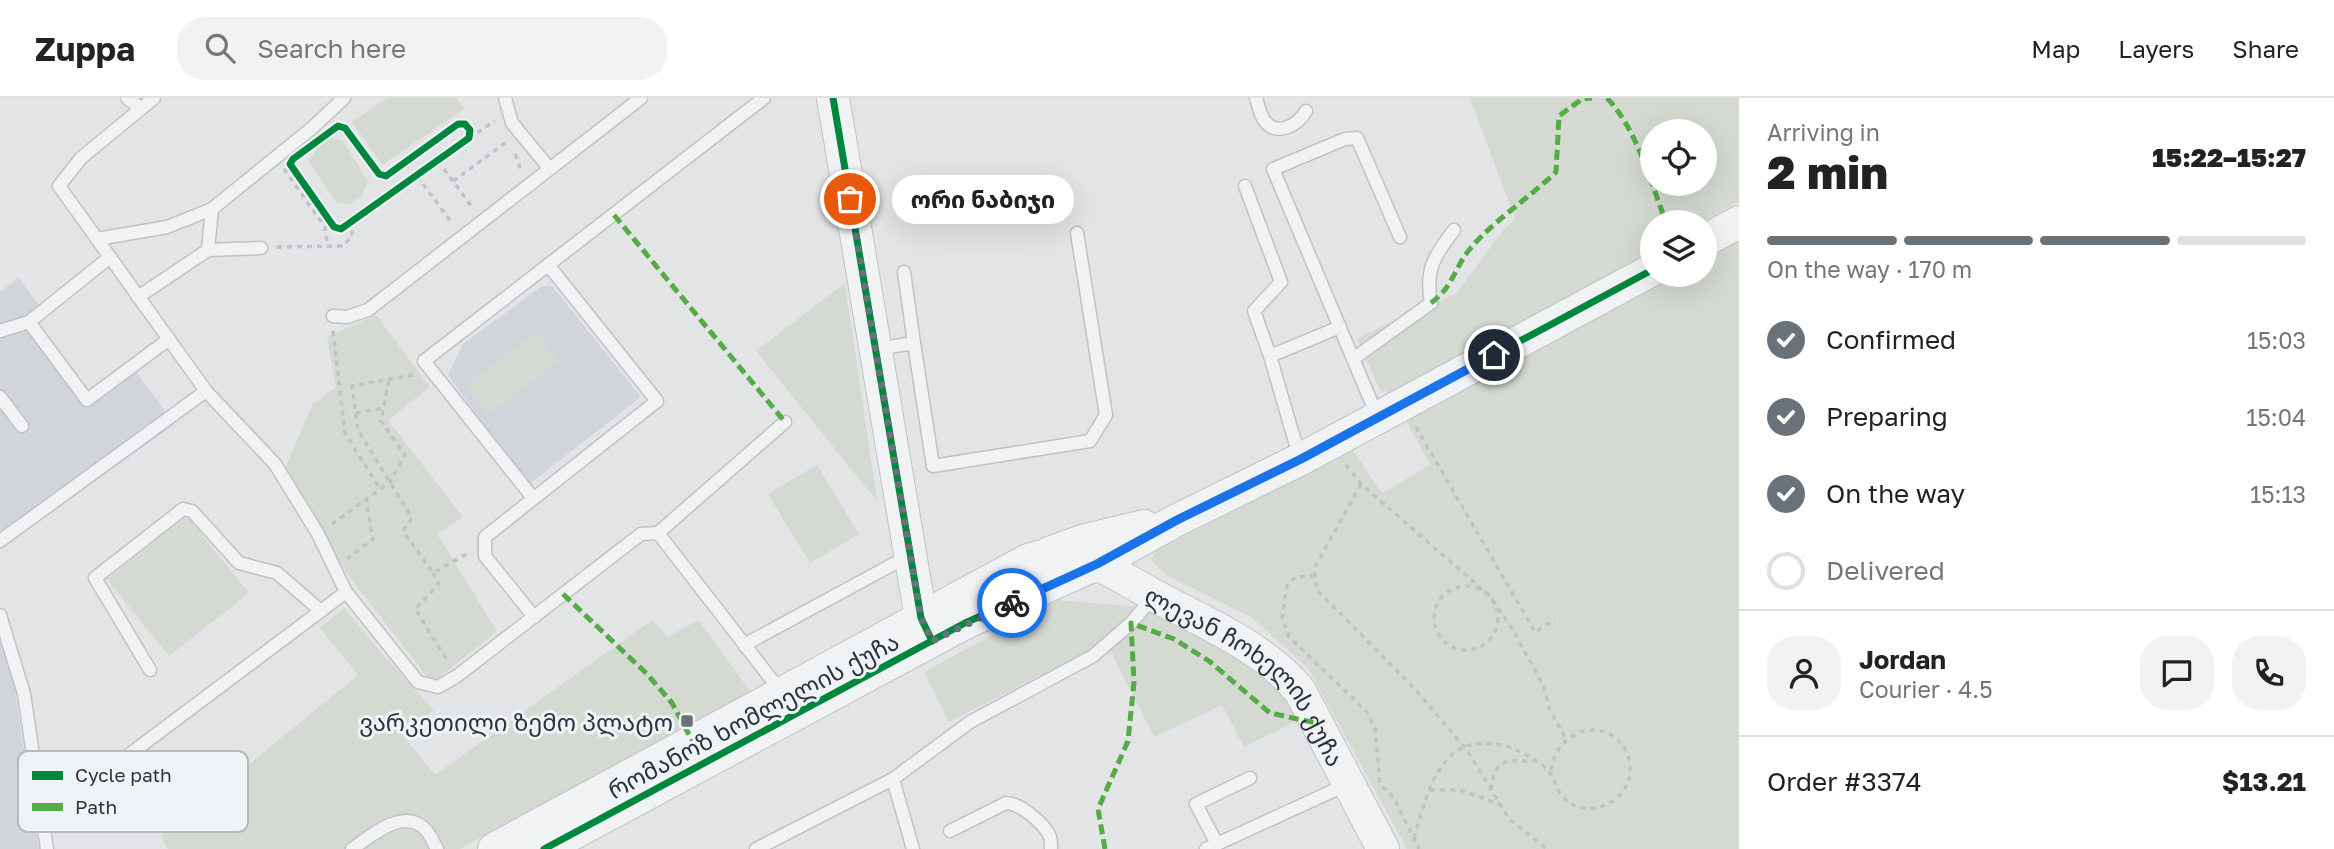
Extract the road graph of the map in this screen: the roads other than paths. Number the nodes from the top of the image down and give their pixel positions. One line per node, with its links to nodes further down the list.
1 (127, 98): 9 (lane)
2 (154, 98): 9 (lane)
3 (344, 98): 13 (lane)
4 (505, 98): 11 (lane)
5 (641, 98): 11 (lane)
6 (764, 98): 23 (lane)
7 (833, 98): 33 (street)
8 (1256, 98): 10 (lane)
9 (141, 108): 19 (lane)
10 (1306, 111)
11 (549, 169): 27 (lane)
12 (1245, 186): 34 (lane)
13 (212, 209): 19 (lane); 21 (lane)
14 (1739, 222): 17 (street)
15 (1454, 230): 35 (lane)
16 (1077, 233): 32 (lane)
17 (1717, 234)
18 (1400, 237): 29 (lane)
19 (97, 239): 22 (lane)
20 (261, 248): 21 (lane)
21 (208, 250): 26 (lane)
22 (110, 257): 26 (lane); 28 (lane)
23 (549, 266): 42 (lane); 42 (lane)
24 (904, 272): 32 (lane)
25 (1640, 276): 38 (street, რომანოზ ხომლელის ქუჩა)
26 (138, 297): 31 (lane)
27 (333, 316)
28 (29, 322): 30 (lane); 31 (lane)
29 (1340, 327): 34 (lane); 35 (lane)
30 (0, 331)
31 (169, 339): 36 (lane)
32 (914, 343): 33 (lane)
33 (876, 349): 47 (street)
34 (1270, 356): 41 (lane)
35 (1353, 359): 38 (lane)
36 (206, 391): 46 (lane); 50 (lane)
37 (0, 397): 40 (lane)
38 (1391, 411): 41 (street, რომანოზ ხომლელის ქუჩა)
39 (785, 422): 45 (lane)
40 (22, 426)
41 (1301, 459): 43 (street, რომანოზ ხომლელის ქუჩა)
42 (533, 498): 54 (lane)
43 (1177, 520): 44 (street, რომანოზ ხომლელის ქუჩა); 49 (street, რომანოზ ხომლელის ქუჩა)
44 (1118, 532): 48 (street, რომანოზ ხომლელის ქუჩა); 49 (street)
45 (658, 533): 54 (lane); 56 (lane)
46 (0, 541)
47 (910, 555): 55 (street); 56 (lane)
48 (1043, 555): 49 (street); 55 (street, რომანოზ ხომლელის ქუჩა)
49 (1097, 564): 51 (street, ლევან ჩოხელის ქუჩა); 55 (street, რომანოზ ხომლელის ქუჩა)
50 (346, 592): 52 (lane); 54 (lane)
51 (1154, 595): 62 (lane); 63 (street, ლევან ჩოხელის ქუჩა)
52 (321, 611): 57 (lane); 60 (lane)
53 (0, 615): 59 (lane)
54 (534, 617)
55 (927, 630): 58 (street, რომანოზ ხომლელის ქუჩა); 69 (street, რომანოზ ხომლელის ქუჩა)
56 (744, 645): 58 (lane)
57 (150, 670)
58 (782, 694): 68 (street, რომანოზ ხომლელის ქუჩა)
59 (32, 751)
60 (134, 751)
61 (1250, 778): 65 (lane)
62 (893, 779): 70 (lane); 71 (lane)
63 (1348, 784): 65 (lane); 73 (street, ლევან ჩოხელის ქუჩა)
64 (950, 831): 72 (lane)
65 (1211, 847)
66 (352, 849): 67 (lane)
67 (437, 849)
68 (494, 849)
69 (544, 849)
70 (756, 849)
71 (913, 849)
72 (1051, 849)
73 (1383, 849)

